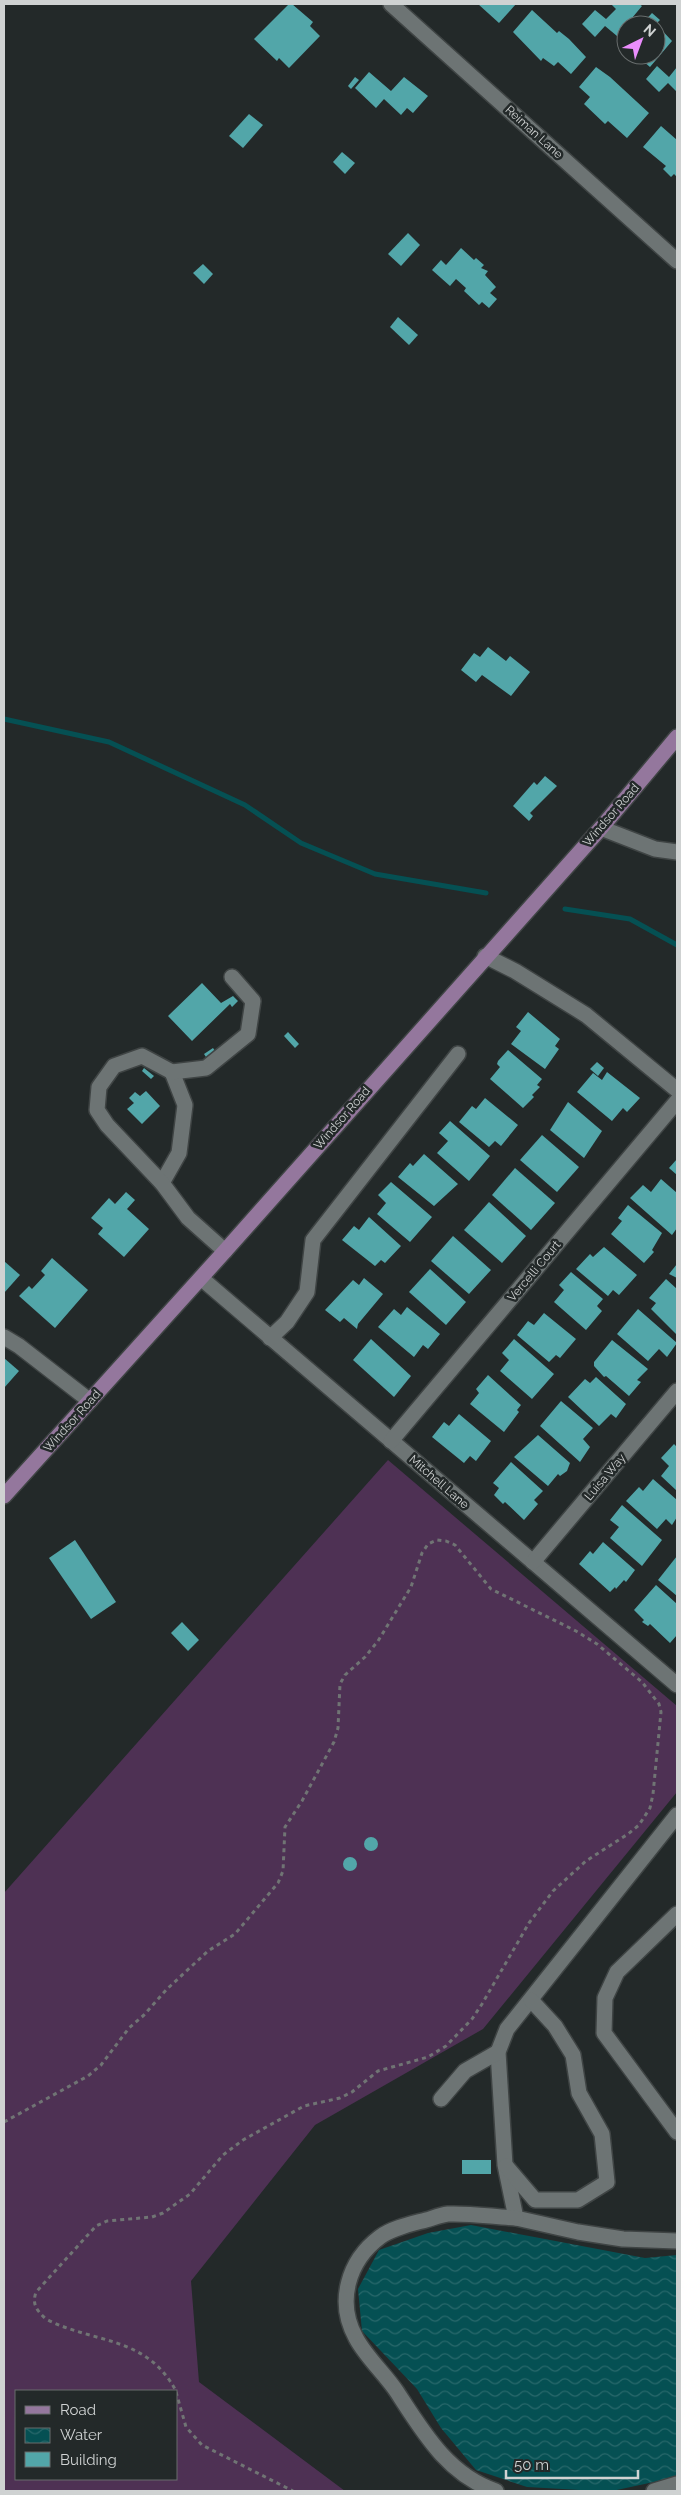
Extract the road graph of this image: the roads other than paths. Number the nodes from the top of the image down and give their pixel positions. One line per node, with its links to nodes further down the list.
1 (391, 4): 2 (street, Reiman Lane)
2 (677, 261)
3 (677, 737): 4 (main road, Windsor Road)
4 (601, 828): 5 (street); 6 (main road, Windsor Road)
5 (677, 852)
6 (485, 956): 10 (street); 13 (main road, Windsor Road)
7 (232, 977): 9 (street)
8 (458, 1054): 16 (street)
9 (172, 1072): 12 (street); 12 (street)
10 (677, 1090)
11 (677, 1102): 19 (street, Vercelli Court)
12 (162, 1183): 13 (street)
13 (226, 1251): 14 (main road, Windsor Road)
14 (201, 1278): 16 (street, Mitchell Lane); 18 (main road, Windsor Road)
15 (4, 1337): 18 (street)
16 (270, 1338): 19 (street, Mitchell Lane)
17 (677, 1391): 21 (street, Luisa Way)
18 (90, 1401): 20 (main road, Windsor Road)
19 (391, 1441): 21 (street, Mitchell Lane)
20 (4, 1496)
21 (533, 1562): 22 (street, Mitchell Lane)
22 (676, 1682)
23 (677, 1815): 25 (street)
24 (677, 1914): 28 (street)
25 (531, 2000): 26 (street); 29 (street)
26 (498, 2052): 27 (street); 29 (street)
27 (441, 2099)
28 (677, 2132)
29 (505, 2165): 30 (street)
30 (516, 2218): 31 (street); 33 (street)
31 (677, 2241)
32 (677, 2484): 34 (street)
33 (496, 2491)
34 (654, 2491)

